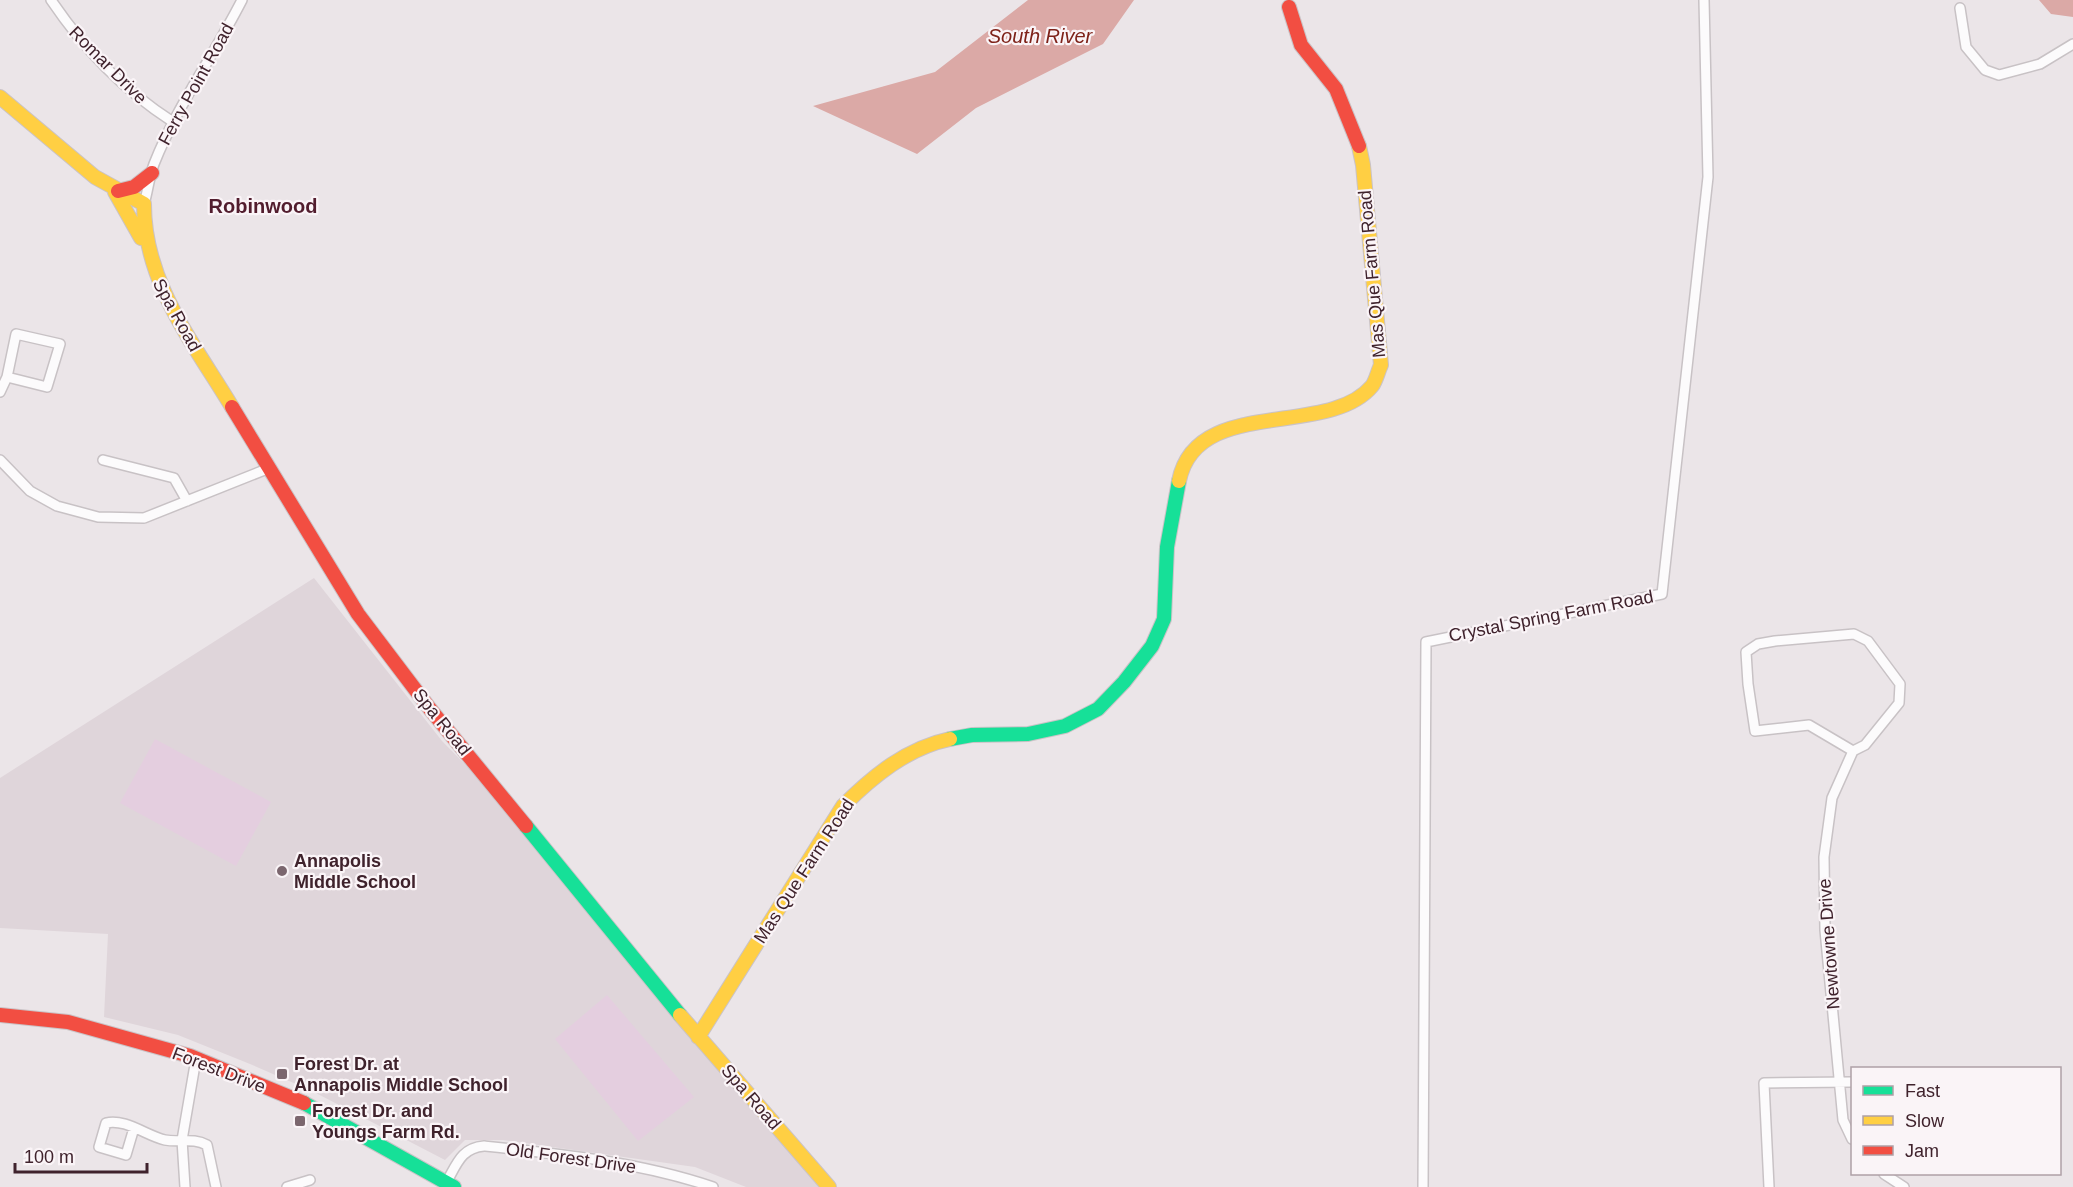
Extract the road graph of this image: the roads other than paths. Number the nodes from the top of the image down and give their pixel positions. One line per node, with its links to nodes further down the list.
1 (51, 0): 8 (street, Romar Drive)
2 (242, 0): 8 (street, Ferry Point Road)
3 (1704, 0): 35 (street, Crystal Spring Farm Road)
4 (1289, 8): 21 (street, Mas Que Farm Road)
5 (1960, 8): 6 (street)
6 (2073, 45)
7 (0, 97): 10 (street)
8 (173, 122): 9 (street, Ferry Point Road)
9 (152, 173): 10 (street); 11 (street, Ferry Point Road)
10 (115, 190): 11 (street); 12 (street)
11 (144, 204): 12 (street, Spa Road)
12 (145, 245): 17 (street, Spa Road)
13 (7, 377): 13 (street); 14 (street)
14 (0, 392)
15 (0, 460): 18 (street)
16 (103, 460): 18 (street)
17 (267, 469): 18 (street); 21 (street, Spa Road)
18 (187, 501)
19 (1853, 751): 19 (street, Newtowne Drive); 24 (street, Newtowne Drive)
20 (0, 1016): 22 (street, Forest Drive)
21 (698, 1037): 34 (street, Spa Road)
22 (196, 1059): 27 (street); 29 (street, Forest Drive)
23 (1851, 1082): 24 (street)
24 (1840, 1083): 26 (street, Newtowne Drive); 36 (street)
25 (134, 1128): 27 (street)
26 (1851, 1136)
27 (182, 1140): 30 (street); 31 (street)
28 (310, 1180): 32 (street)
29 (450, 1185): 33 (street, Old Forest Drive)
30 (185, 1187)
31 (216, 1187)
32 (286, 1187)
33 (713, 1187)
34 (829, 1187)
35 (1423, 1187)
36 (1769, 1187)

